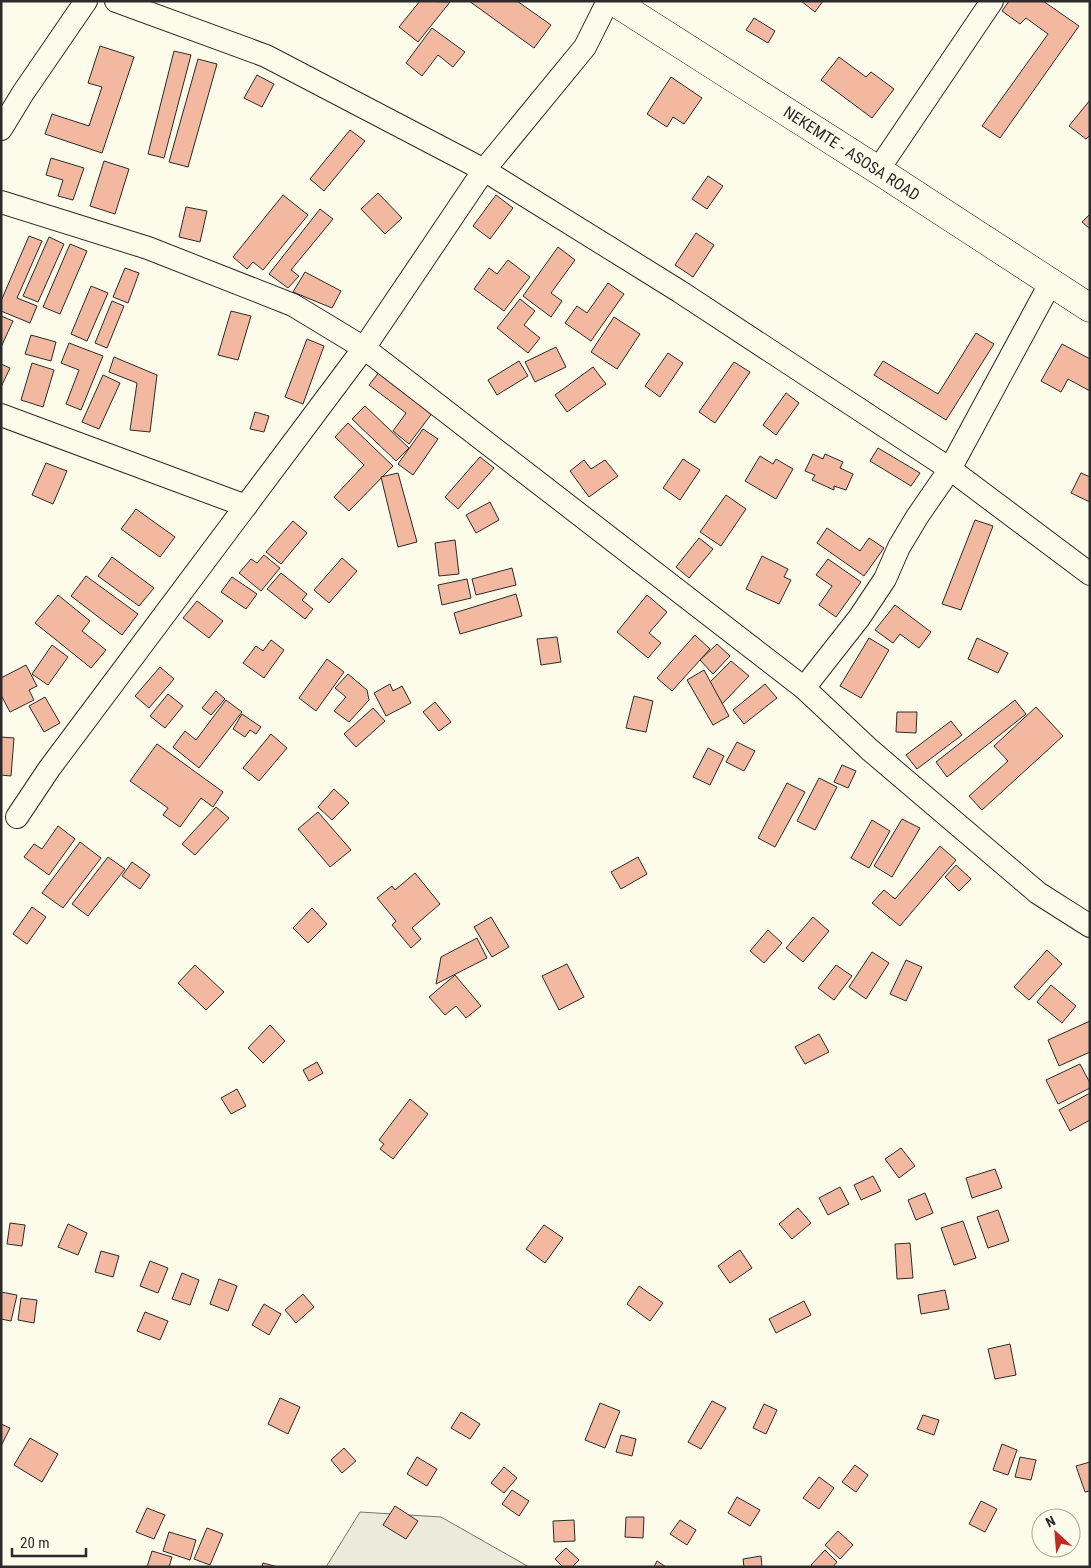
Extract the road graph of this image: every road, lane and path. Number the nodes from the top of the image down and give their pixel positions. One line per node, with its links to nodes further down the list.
1 (86, 1): 6 (street)
2 (116, 1): 7 (street)
3 (608, 1): 7 (street)
4 (612, 1): 8 (highway, NEKEMTE - ASOSA ROAD)
5 (992, 1): 8 (street)
6 (1, 130)
7 (484, 170): 12 (street); 14 (street)
8 (878, 170): 10 (highway, NEKEMTE - ASOSA ROAD)
9 (1, 202): 12 (street)
10 (1051, 282): 11 (highway, NEKEMTE - ASOSA ROAD); 14 (street)
11 (1090, 308)
12 (364, 348): 15 (street); 17 (street)
13 (1, 415): 15 (street)
14 (950, 469): 16 (street); 17 (street)
15 (246, 506): 18 (street)
16 (1090, 574)
17 (804, 688): 19 (street)
18 (16, 817)
19 (1090, 926)

